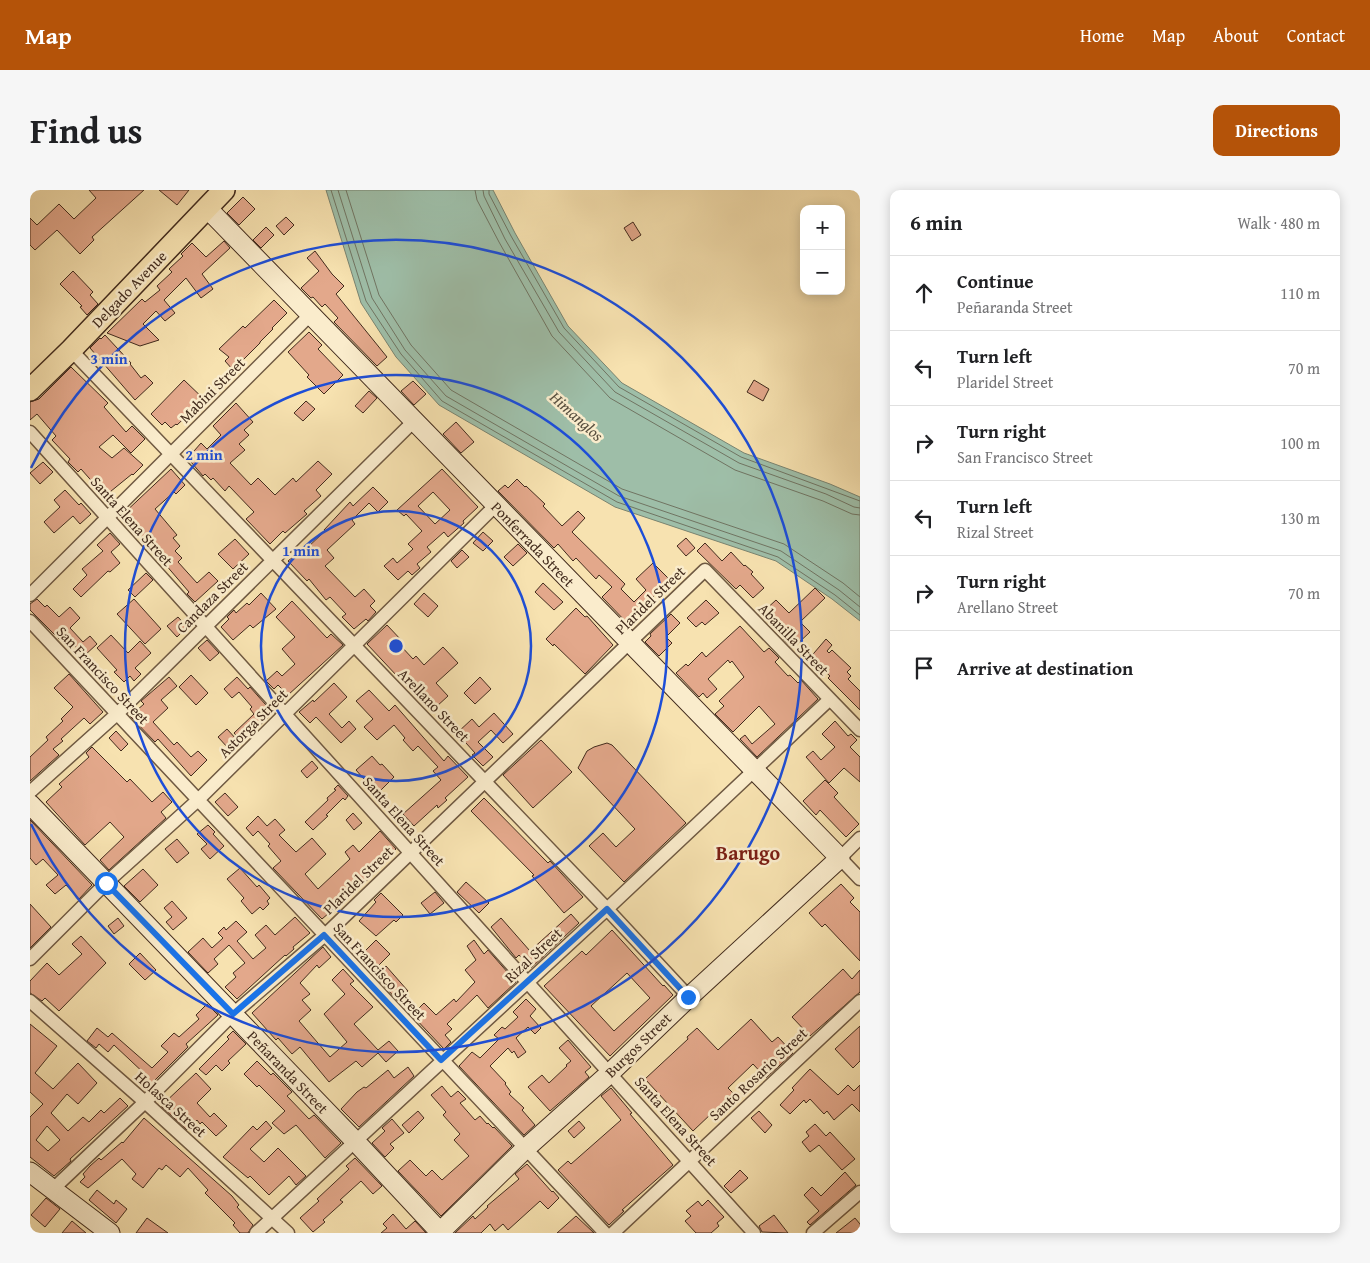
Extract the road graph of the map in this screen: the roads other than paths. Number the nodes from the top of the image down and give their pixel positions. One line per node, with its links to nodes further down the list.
1 (213, 196): 2 (street, Ponferrada Street); 3 (main road, Delgado Avenue)
2 (310, 315): 5 (street, Ponferrada Street); 7 (street, Mabini Street)
3 (71, 350): 4 (main road, Delgado Avenue); 7 (street, Arellano Street)
4 (30, 390)
5 (414, 421): 8 (street, Ponferrada Street); 10 (street, Candaza Street)
6 (30, 432): 9 (street, Santa Elena Street)
7 (171, 454): 9 (street, Mabini Street); 10 (street, Arellano Street)
8 (496, 506): 15 (street, Ponferrada Street); 16 (street, Astorga Street)
9 (108, 518): 12 (street, Mabini Street); 14 (street, Santa Elena Street)
10 (273, 560): 14 (street, Candaza Street); 16 (street, Arellano Street)
11 (705, 570): 15 (street, Plaridel Street); 17 (street, Abanilla Street)
12 (30, 595)
13 (30, 621): 18 (street, San Francisco Street)
14 (206, 626): 18 (street, Candaza Street); 19 (street, Santa Elena Street)
15 (630, 642): 21 (street, Ponferrada Street); 22 (street, Plaridel Street)
16 (355, 645): 19 (street, Astorga Street); 22 (street, Arellano Street)
17 (830, 699): 20 (street, Abanilla Street); 21 (street, Rizal Street)
18 (118, 713): 23 (street, Candaza Street); 24 (street, San Francisco Street)
19 (285, 714): 24 (street, Astorga Street); 27 (street, Santa Elena Street)
20 (860, 730)
21 (754, 770): 28 (street, Ponferrada Street); 31 (street, Rizal Street)
22 (485, 781): 27 (street, Plaridel Street); 31 (street, Arellano Street)
23 (30, 792)
24 (198, 800): 30 (street, Astorga Street); 32 (street, San Francisco Street)
25 (30, 804): 30 (street, Peñaranda Street)
26 (860, 838): 28 (street, Burgos Street)
27 (411, 852): 32 (street, Plaridel Street); 34 (street, Santa Elena Street)
28 (840, 858): 29 (street, Ponferrada Street); 35 (street, Burgos Street)
29 (860, 879)
30 (106, 883): 33 (street, Astorga Street); 38 (street, Peñaranda Street)
31 (607, 909): 34 (street, Rizal Street); 35 (street, Arellano Street)
32 (324, 935): 38 (street, Plaridel Street); 39 (street, San Francisco Street)
33 (30, 959)
34 (528, 982): 39 (street, Rizal Street); 40 (street, Santa Elena Street)
35 (688, 997): 40 (street, Burgos Street)
36 (30, 1001): 41 (street, Holasca Street)
37 (860, 1002): 44 (street, Santo Rosario Street)
38 (233, 1014): 41 (street, Plaridel Street); 42 (street, Peñaranda Street)
39 (441, 1060): 42 (street, Rizal Street); 43 (street, San Francisco Street)
40 (610, 1073): 43 (street, Burgos Street); 44 (street, Santa Elena Street)
41 (145, 1102): 46 (street, Plaridel Street); 48 (street, Holasca Street)
42 (355, 1141): 48 (street, Rizal Street); 52 (street, Peñaranda Street)
43 (525, 1149): 52 (street, Burgos Street); 53 (street, San Francisco Street)
44 (689, 1160): 54 (street, Santo Rosario Street); 55 (street, Santa Elena Street)
45 (30, 1172): 46 (street)
46 (52, 1190): 49 (street)
47 (860, 1192): 56 (street)
48 (271, 1218): 50 (street, Rizal Street); 51 (street, Holasca Street)
49 (110, 1233)
50 (256, 1233)
51 (288, 1233)
52 (440, 1233)
53 (605, 1233)
54 (613, 1233)
55 (754, 1233)
56 (813, 1233)

